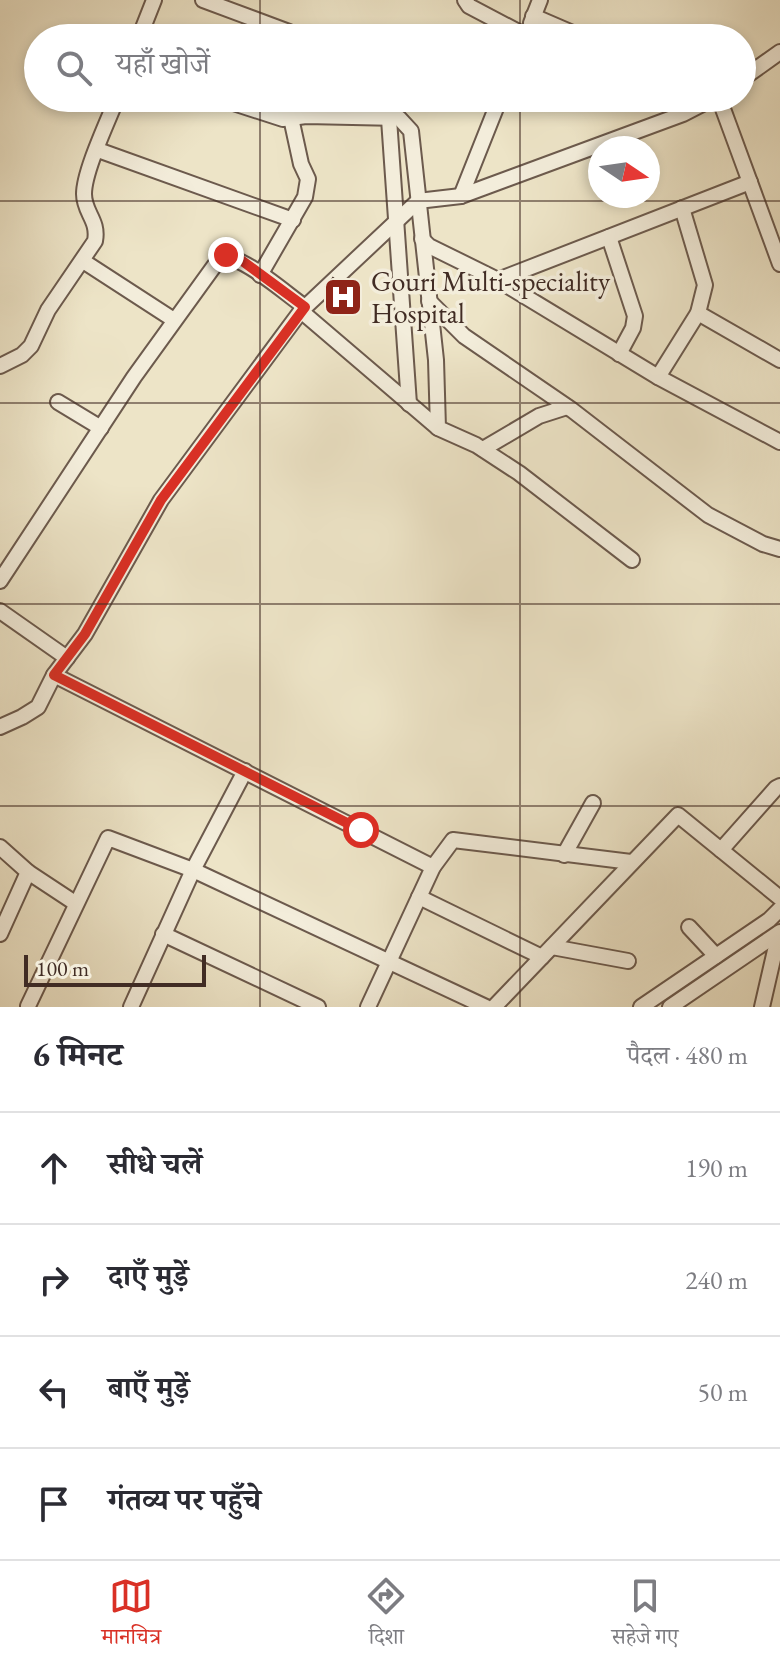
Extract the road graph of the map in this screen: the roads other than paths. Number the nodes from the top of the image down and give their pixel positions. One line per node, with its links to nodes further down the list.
1 (154, 0): 6 (street)
2 (203, 0): 7 (street)
3 (465, 0): 8 (street)
4 (540, 0): 5 (street)
5 (533, 16): 9 (street); 10 (street)
6 (145, 24)
7 (268, 24)
8 (502, 24)
9 (530, 24)
10 (552, 24)
11 (780, 52): 12 (street)
12 (756, 69)
13 (112, 112): 21 (street)
14 (256, 112): 19 (street)
15 (494, 112): 23 (street)
16 (687, 112): 18 (street)
17 (722, 112): 22 (street)
18 (683, 114): 23 (street)
19 (291, 118): 20 (street); 26 (street)
20 (389, 119): 24 (street); 27 (street)
21 (98, 150): 26 (street); 30 (street)
22 (750, 182): 25 (street); 31 (street)
23 (461, 196): 24 (street)
24 (418, 201): 27 (street); 29 (street)
25 (682, 208): 28 (street); 36 (street)
26 (293, 220): 32 (street)
27 (396, 224): 35 (street); 43 (street)
28 (609, 237): 33 (street); 38 (street)
29 (422, 239): 33 (street); 34 (street)
30 (83, 261): 37 (street); 40 (street)
31 (780, 264)
32 (260, 275): 35 (street); 37 (street)
33 (498, 280): 38 (street)
34 (429, 300): 44 (street); 46 (street)
35 (303, 309): 43 (street); 53 (street)
36 (698, 313): 39 (street); 41 (street)
37 (174, 320): 45 (street)
38 (619, 354): 41 (street)
39 (780, 360)
40 (0, 366)
41 (658, 377): 47 (street)
42 (58, 402): 45 (street)
43 (409, 404): 46 (street)
44 (567, 407): 48 (street); 49 (street)
45 (101, 428): 51 (street)
46 (438, 428): 48 (street)
47 (780, 442)
48 (483, 449): 50 (street)
49 (780, 549)
50 (632, 560)
51 (0, 581)
52 (0, 611): 53 (street)
53 (67, 658): 54 (street)
54 (54, 675): 55 (street); 56 (street)
55 (0, 727)
56 (245, 771): 63 (street); 64 (street)
57 (780, 786): 60 (street)
58 (593, 803): 61 (street)
59 (0, 847): 65 (street)
60 (721, 850): 62 (street); 67 (street)
61 (564, 855): 62 (street); 63 (street)
62 (631, 862): 74 (street)
63 (433, 867): 66 (street)
64 (193, 870): 68 (street); 73 (street); 77 (street)
65 (28, 872): 68 (street); 72 (street)
66 (419, 897): 74 (street); 77 (street)
67 (780, 898)
68 (75, 903): 78 (street)
69 (780, 909): 75 (street)
70 (689, 927): 75 (street)
71 (780, 932): 85 (street); 86 (street)
72 (0, 934)
73 (163, 934): 79 (street); 80 (street)
74 (547, 952): 76 (street); 83 (street)
75 (716, 956): 84 (street)
76 (628, 961)
77 (389, 962): 81 (street); 82 (street)
78 (28, 1006)
79 (131, 1007)
80 (318, 1007)
81 (368, 1007)
82 (486, 1007)
83 (494, 1007)
84 (641, 1007)
85 (670, 1007)
86 (762, 1007)

